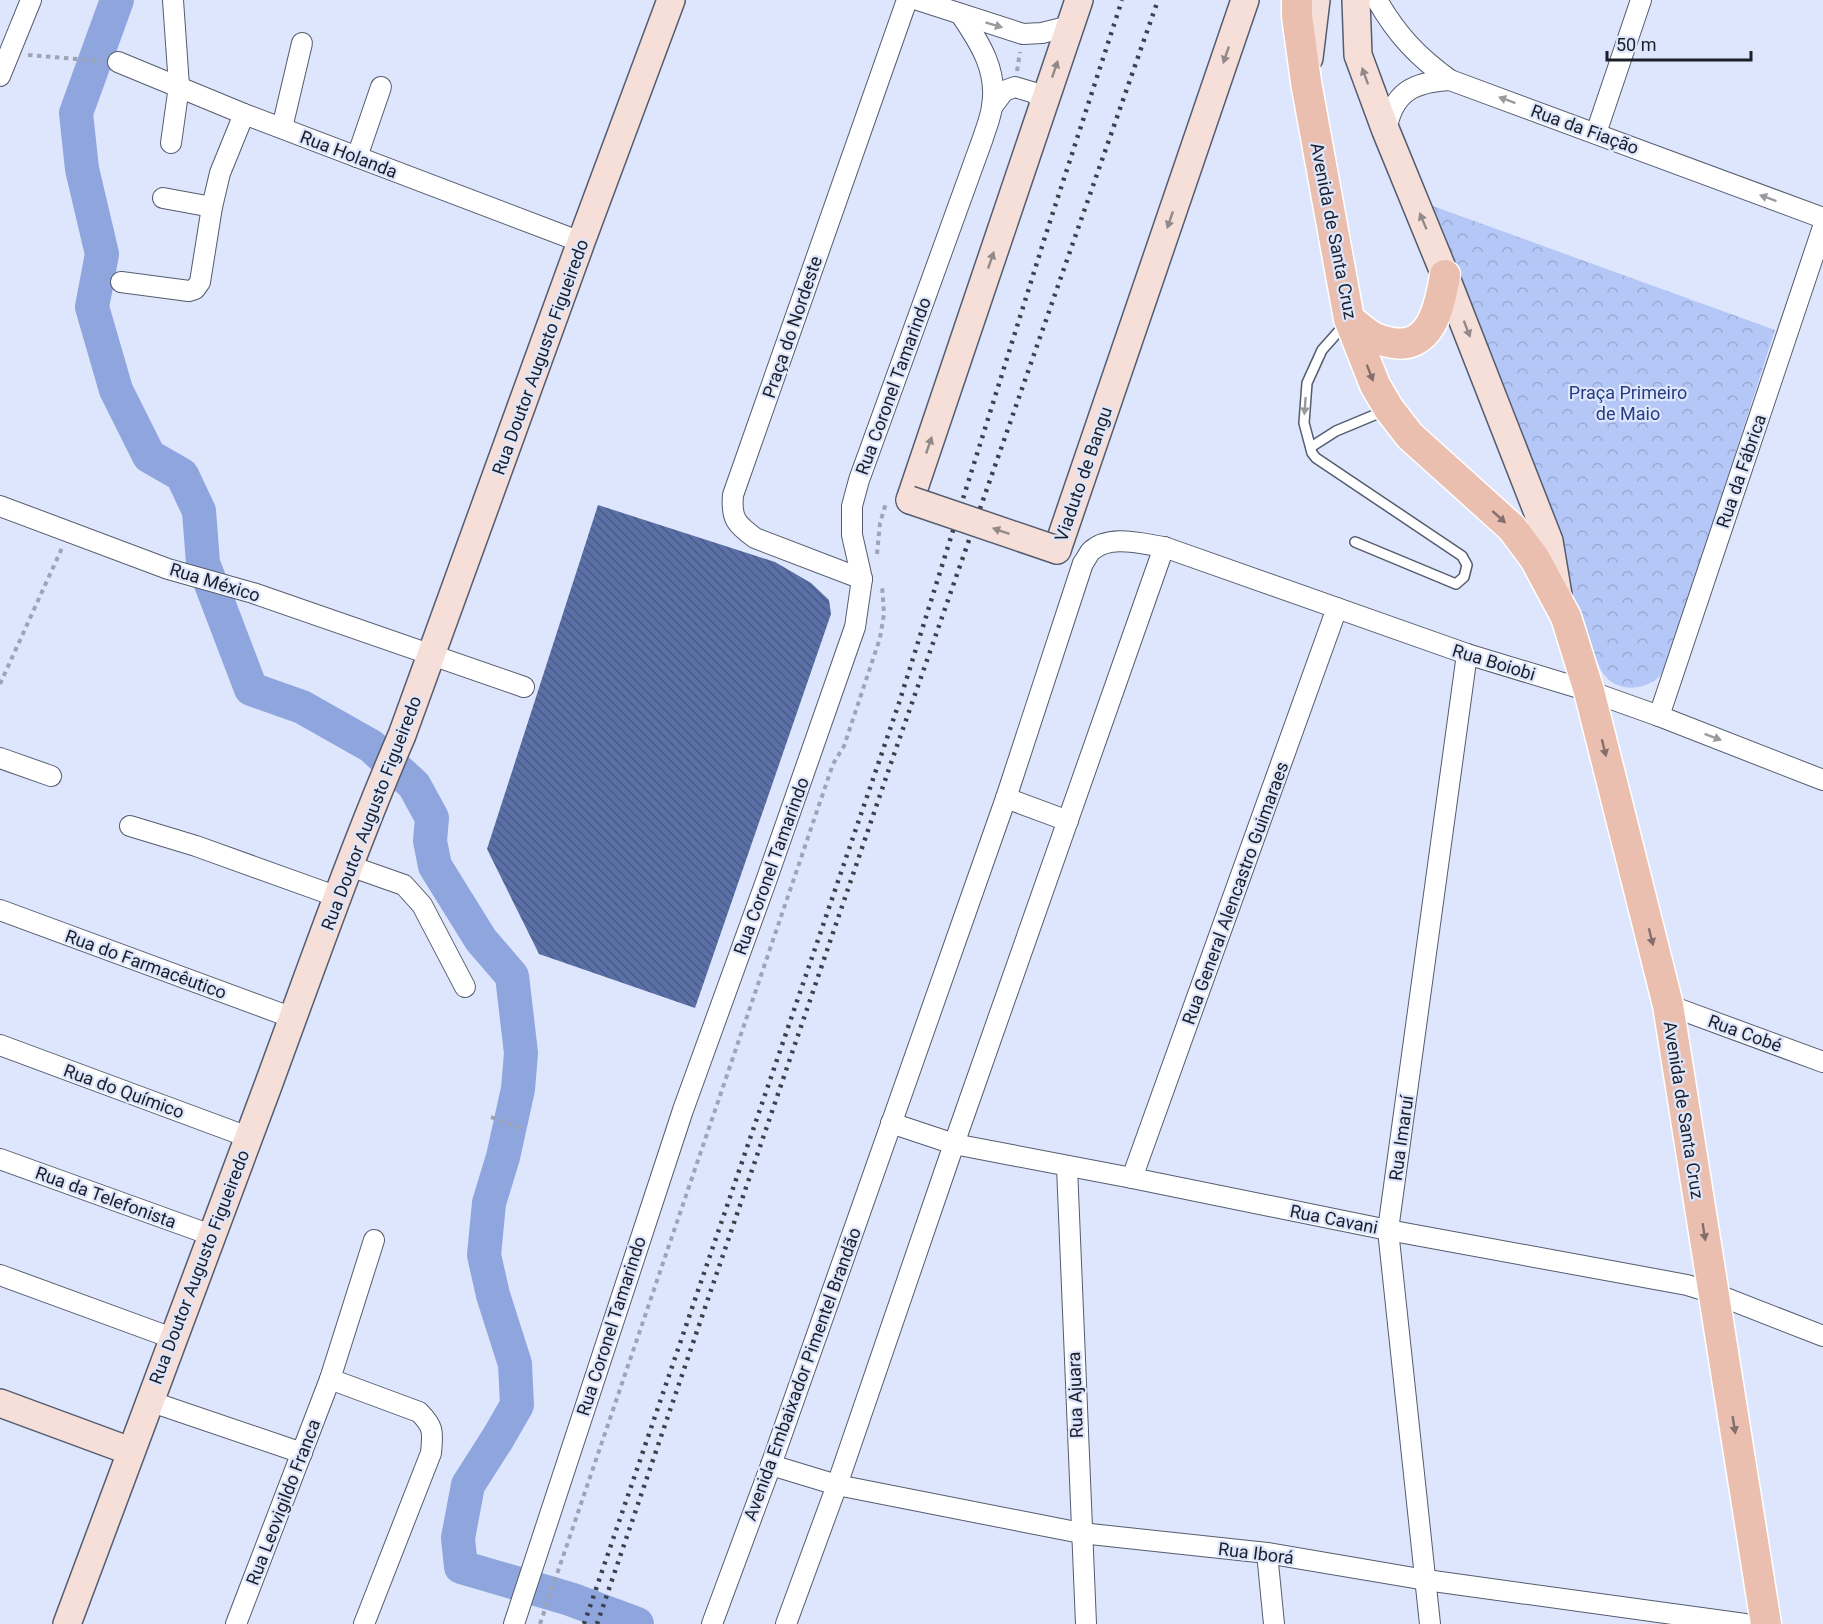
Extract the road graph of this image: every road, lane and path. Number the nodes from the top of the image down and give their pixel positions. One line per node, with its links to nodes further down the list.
1 (31, 0): 16 (street)
2 (173, 0): 21 (street)
3 (671, 0): 35 (street, Rua Doutor Augusto Figueiredo)
4 (907, 0): 45 (street, Praça do Nordeste)
5 (918, 0): 13 (street)
6 (1079, 0): 14 (street)
7 (1245, 0): 24 (street, Viaduto de Bangu, one-way to 24, bridge)
8 (1297, 0): 20 (main road, Avenida de Santa Cruz)
9 (1316, 0): 20 (street)
10 (1356, 0): 27 (street, Avenida de Santa Cruz, one-way to 10)
11 (1377, 0): 19 (street, Rua da Fiação)
12 (1641, 0): 28 (street)
13 (961, 15): 14 (street, one-way to 14); 23 (street, Rua Coronel Tamarindo)
14 (1070, 26): 24 (street, one-way to 14)
15 (302, 43): 26 (street)
16 (5, 52): 17 (path); 18 (street)
17 (118, 62): 21 (street, Rua Holanda)
18 (0, 76)
19 (1450, 80): 27 (street); 28 (street, Rua da Fiação, one-way to 19)
20 (1306, 82): 38 (main road, Avenida de Santa Cruz)
21 (179, 86): 25 (street, Rua Holanda); 29 (street)
22 (381, 87): 30 (street)
23 (992, 107): 24 (street); 45 (street, Rua Coronel Tamarindo)
24 (1041, 112)
25 (244, 114): 26 (street, Rua Holanda); 32 (street)
26 (282, 128): 30 (street, Rua Holanda)
27 (1386, 131): 36 (street, Avenida de Santa Cruz, one-way to 27)
28 (1596, 133): 33 (street, Rua da Fiação, one-way to 28)
29 (171, 142)
30 (357, 157): 35 (street, Rua Holanda)
31 (163, 198): 32 (street)
32 (212, 207): 37 (street)
33 (1823, 218)
34 (1823, 227): 53 (street, Rua da Fábrica)
35 (581, 242): 49 (street, Rua Doutor Augusto Figueiredo)
36 (1446, 275): 38 (main road); 46 (street, Avenida de Santa Cruz, one-way to 46)
37 (121, 282)
38 (1349, 319): 39 (main road, Avenida de Santa Cruz, one-way to 39); 40 (lane, one-way to 40)
39 (1389, 409): 40 (lane); 46 (main road, Avenida de Santa Cruz, one-way to 46)
40 (1311, 447): 43 (lane)
41 (0, 506): 42 (street, Rua México)
42 (70, 531): 49 (street, Rua México); 50 (path)
43 (1355, 542)
44 (1164, 547): 47 (street, Rua Boiobi); 57 (street, Avenida Embaixador Pimentel Brandão); 58 (street)
45 (862, 579): 93 (street, Rua Coronel Tamarindo)
46 (1560, 605): 52 (main road, Avenida de Santa Cruz)
47 (1337, 608): 48 (street, Rua Boiobi); 75 (street, Rua General Alencastro Guimaraes)
48 (1467, 654): 52 (street, Rua Boiobi); 76 (street, Rua Imaruí)
49 (432, 655): 51 (street, Rua México); 60 (street, Rua Doutor Augusto Figueiredo)
50 (0, 684)
51 (524, 687)
52 (1589, 691): 53 (street, Rua Boiobi); 64 (main road, Avenida de Santa Cruz, one-way to 64)
53 (1659, 716): 56 (street, Rua Boiobi, one-way to 56)
54 (0, 758): 55 (street)
55 (51, 776)
56 (1823, 780)
57 (1006, 798): 58 (street); 69 (street, Avenida Embaixador Pimentel Brandão)
58 (1068, 821): 72 (street)
59 (130, 826): 61 (street)
60 (350, 866): 61 (street, Rua Doutor Augusto Figueiredo); 63 (street)
61 (338, 897): 65 (street, Rua Doutor Augusto Figueiredo)
62 (0, 910): 65 (street, Rua do Farmacêutico)
63 (465, 987)
64 (1668, 1005): 67 (street, Rua Cobé); 80 (main road, Avenida de Santa Cruz, one-way to 80)
65 (293, 1018): 71 (street, Rua Doutor Augusto Figueiredo)
66 (0, 1044): 71 (street, Rua do Químico)
67 (1823, 1062)
68 (491, 1117): 70 (path)
69 (891, 1123): 72 (street); 88 (street, Avenida Embaixador Pimentel Brandão)
70 (524, 1129)
71 (248, 1137): 77 (street, Rua Doutor Augusto Figueiredo)
72 (954, 1144): 74 (street, Rua Cavani); 89 (street)
73 (0, 1159): 77 (street, Rua da Telefonista)
74 (1067, 1167): 75 (street, Rua Cavani); 90 (street, Rua Ajuara)
75 (1132, 1178): 76 (street, Rua Cavani)
76 (1388, 1230): 80 (street, Rua Cavani); 92 (street, Rua Imaruí)
77 (212, 1235): 82 (street, Rua Doutor Augusto Figueiredo)
78 (374, 1240): 83 (street, Rua Leovigildo Franca)
79 (0, 1275): 82 (street)
80 (1713, 1293): 81 (street, Rua Cavani); 103 (main road, Avenida de Santa Cruz, one-way to 103)
81 (1823, 1336)
82 (172, 1338): 84 (street, Rua Doutor Augusto Figueiredo)
83 (330, 1379): 87 (street, Rua Leovigildo Franca); 96 (street)
84 (149, 1401): 86 (street, Rua Doutor Augusto Figueiredo); 87 (street)
85 (1, 1407): 86 (street)
86 (130, 1451): 94 (street, Rua Doutor Augusto Figueiredo)
87 (302, 1453): 95 (street, Rua Leovigildo Franca)
88 (771, 1465): 89 (street, Rua Iborá); 97 (street, Avenida Embaixador Pimentel Brandão)
89 (837, 1485): 90 (street, Rua Iborá); 98 (street)
90 (1081, 1533): 91 (street, Rua Iborá); 99 (street, Rua Ajuara)
91 (1267, 1553): 92 (street, Rua Iborá); 100 (street)
92 (1426, 1580): 101 (street, Rua Imaruí); 102 (street, Rua Iborá)
93 (516, 1618)
94 (67, 1624)
95 (236, 1624)
96 (364, 1624)
97 (712, 1624)
98 (786, 1624)
99 (1086, 1624)
100 (1274, 1624)
101 (1430, 1624)
102 (1745, 1624)
103 (1766, 1624)

